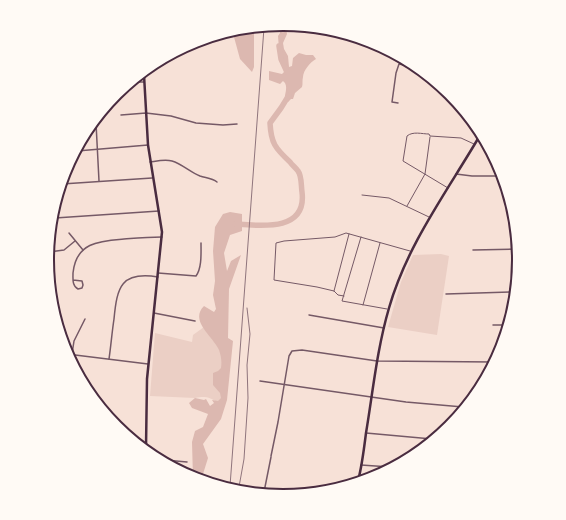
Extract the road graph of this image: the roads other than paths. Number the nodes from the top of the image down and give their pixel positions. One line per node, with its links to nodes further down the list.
1 (402, 65): 5 (street)
2 (144, 78): 4 (main road)
3 (139, 82): 4 (street)
4 (144, 82): 6 (main road)
5 (398, 103)
6 (146, 113): 7 (street); 8 (street); 13 (main road)
7 (121, 115)
8 (237, 124)
9 (96, 128): 14 (street)
10 (430, 136): 12 (lane); 17 (lane); 17 (lane)
11 (478, 141): 12 (main road)
12 (475, 144): 18 (main road)
13 (148, 146): 14 (street); 16 (main road)
14 (97, 149): 15 (street); 21 (street)
15 (82, 151)
16 (150, 162): 20 (main road); 22 (street)
17 (425, 174): 24 (lane); 26 (lane)
18 (456, 174): 19 (street); 24 (main road)
19 (496, 176)
20 (153, 178): 21 (street); 27 (main road)
21 (99, 181): 23 (street)
22 (217, 182)
23 (67, 184)
24 (448, 188): 28 (main road)
25 (362, 195): 26 (lane)
26 (407, 206): 28 (lane)
27 (159, 211): 29 (street); 32 (main road)
28 (430, 217): 41 (main road)
29 (58, 218)
30 (69, 233): 34 (street)
31 (350, 234): 33 (lane); 45 (lane); 45 (lane)
32 (162, 237): 38 (street); 42 (main road)
33 (362, 237): 35 (lane); 48 (lane)
34 (75, 241): 38 (street); 40 (street)
35 (380, 243): 41 (lane); 49 (lane)
36 (201, 244): 42 (street)
37 (512, 249): 39 (street)
38 (84, 250): 44 (street)
39 (473, 250)
40 (54, 251)
41 (410, 251): 50 (main road)
42 (158, 273): 43 (main road)
43 (158, 277): 51 (main road); 60 (street)
44 (73, 280): 44 (street)
45 (334, 291): 48 (lane)
46 (510, 292): 47 (street)
47 (446, 294)
48 (344, 296): 49 (lane)
49 (362, 306): 50 (lane)
50 (388, 310): 57 (main road)
51 (154, 313): 54 (street); 63 (main road)
52 (309, 315): 57 (street)
53 (85, 319): 58 (street)
54 (195, 321)
55 (493, 325): 56 (street)
56 (502, 325)
57 (384, 328): 61 (main road)
58 (72, 351)
59 (74, 354): 60 (street)
60 (109, 359): 63 (street)
61 (377, 361): 62 (street); 65 (street); 66 (main road)
62 (488, 362)
63 (148, 364): 70 (main road)
64 (260, 381): 65 (street)
65 (285, 385): 66 (street); 76 (street)
66 (372, 397): 67 (street); 68 (main road)
67 (458, 407)
68 (366, 433): 69 (street); 73 (main road)
69 (427, 438)
70 (146, 443)
71 (174, 461): 72 (street)
72 (187, 462)
73 (361, 465): 74 (street); 75 (main road)
74 (381, 466)
75 (359, 476)
76 (265, 489)

